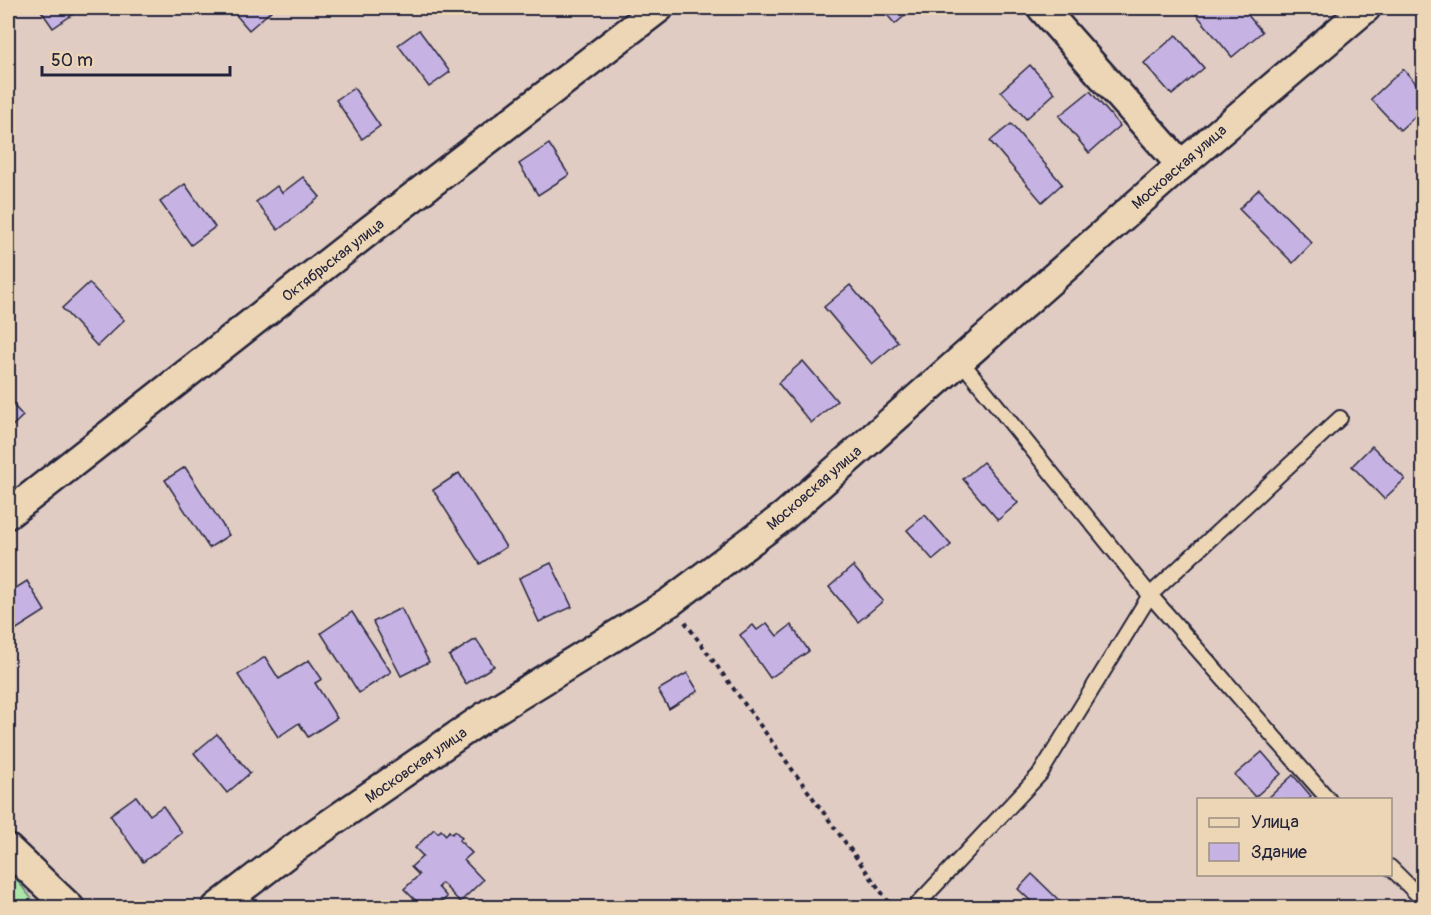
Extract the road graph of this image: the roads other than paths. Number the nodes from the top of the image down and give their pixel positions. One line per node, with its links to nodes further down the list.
1 (659, 8): 7 (street, Октябрьская улица)
2 (1042, 8): 4 (street)
3 (1366, 8): 4 (street, Московская улица)
4 (1181, 165): 5 (street, Московская улица)
5 (960, 360): 8 (lane); 14 (street, Московская улица)
6 (1340, 418): 8 (lane)
7 (8, 514)
8 (1150, 595): 9 (lane); 15 (lane)
9 (1327, 798)
10 (8, 849): 13 (street)
11 (1392, 869): 12 (lane)
12 (1424, 901)
13 (70, 908)
14 (216, 908)
15 (914, 908)

